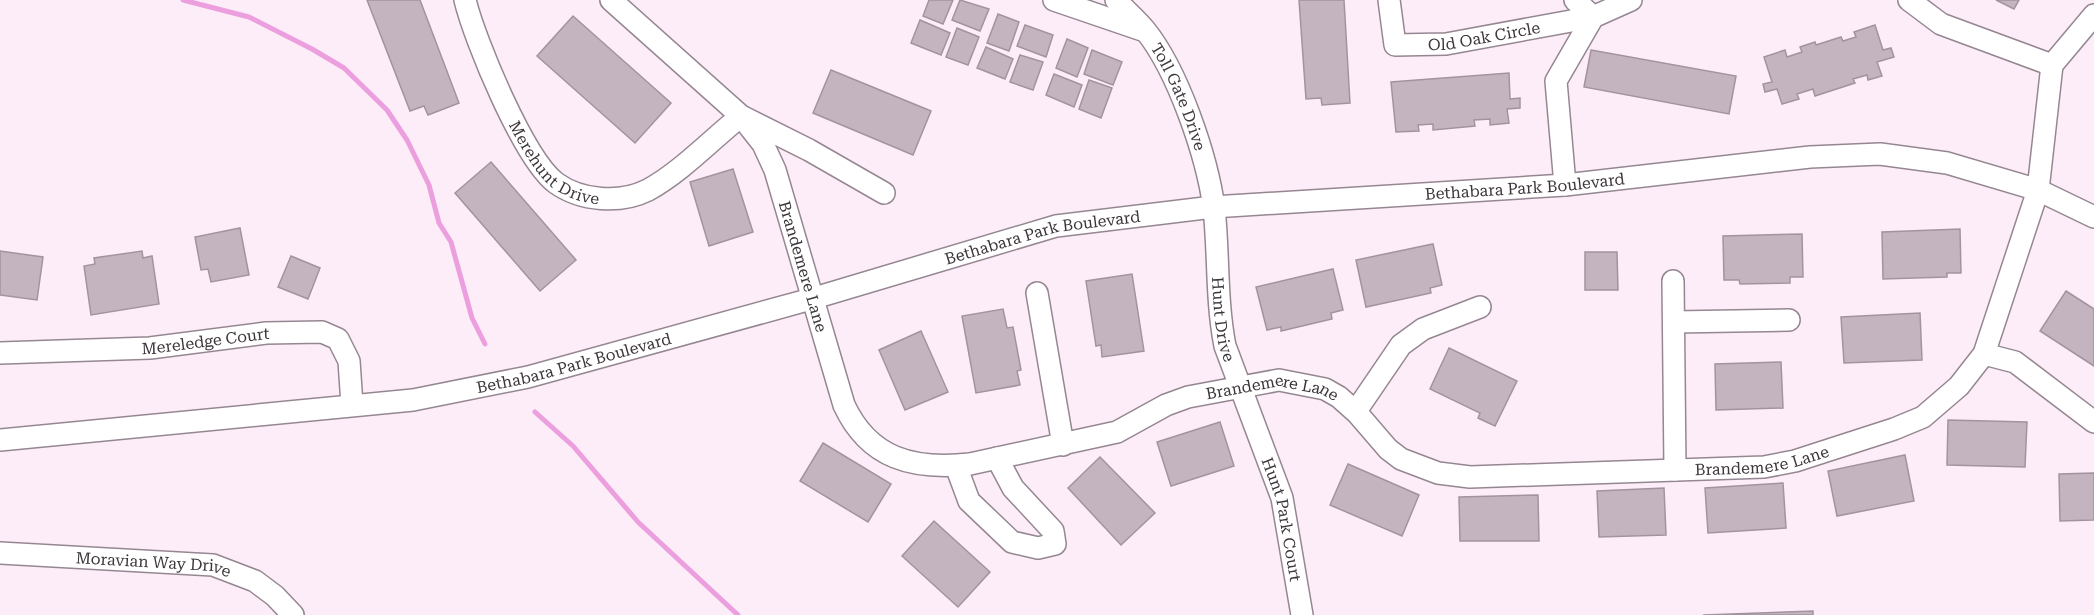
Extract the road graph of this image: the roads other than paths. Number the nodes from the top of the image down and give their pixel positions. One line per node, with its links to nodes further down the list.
1 (465, 0): 13 (street, Merehunt Drive)
2 (611, 0): 13 (street, Brandemere Lane)
3 (1054, 0): 11 (street)
4 (1116, 0): 11 (street, Toll Gate Drive)
5 (1389, 0): 10 (street, Old Oak Circle)
6 (1575, 0): 10 (street)
7 (1631, 0): 10 (street)
8 (1908, 0): 12 (street)
9 (2094, 15): 12 (street)
10 (1593, 17): 14 (street)
11 (1146, 31): 17 (street, Toll Gate Drive)
12 (2052, 65): 15 (street, Brandemere Lane)
13 (741, 116): 16 (street); 21 (street, Brandemere Lane)
14 (1565, 184): 15 (street, Bethabara Park Boulevard); 17 (street, Bethabara Park Boulevard)
15 (2038, 190): 18 (street, Bethabara Park Boulevard); 26 (street, Brandemere Lane)
16 (884, 193)
17 (1214, 207): 21 (street, Bethabara Park Boulevard); 27 (street, Hunt Drive)
18 (2094, 217)
19 (1673, 281): 24 (street)
20 (1037, 293): 33 (street)
21 (811, 299): 28 (street, Bethabara Park Boulevard); 35 (street, Brandemere Lane)
22 (1480, 307): 29 (street)
23 (1789, 320): 24 (street)
24 (1674, 322): 36 (street)
25 (0, 353): 28 (street, Mereledge Court)
26 (1984, 354): 30 (street); 36 (street, Brandemere Lane)
27 (1240, 387): 29 (street, Brandemere Lane); 31 (street, Hunt Drive); 33 (street, Brandemere Lane)
28 (352, 405): 32 (street, Bethabara Park Boulevard)
29 (1356, 411): 36 (street, Brandemere Lane)
30 (2094, 422)
31 (1257, 427): 39 (street, Hunt Park Court)
32 (0, 440)
33 (1064, 445): 34 (street, Brandemere Lane)
34 (997, 458): 35 (street, Brandemere Lane); 35 (street)
35 (956, 466)
36 (1676, 470)
37 (0, 553): 38 (street, Moravian Way Drive)
38 (293, 615)
39 (1302, 615)

